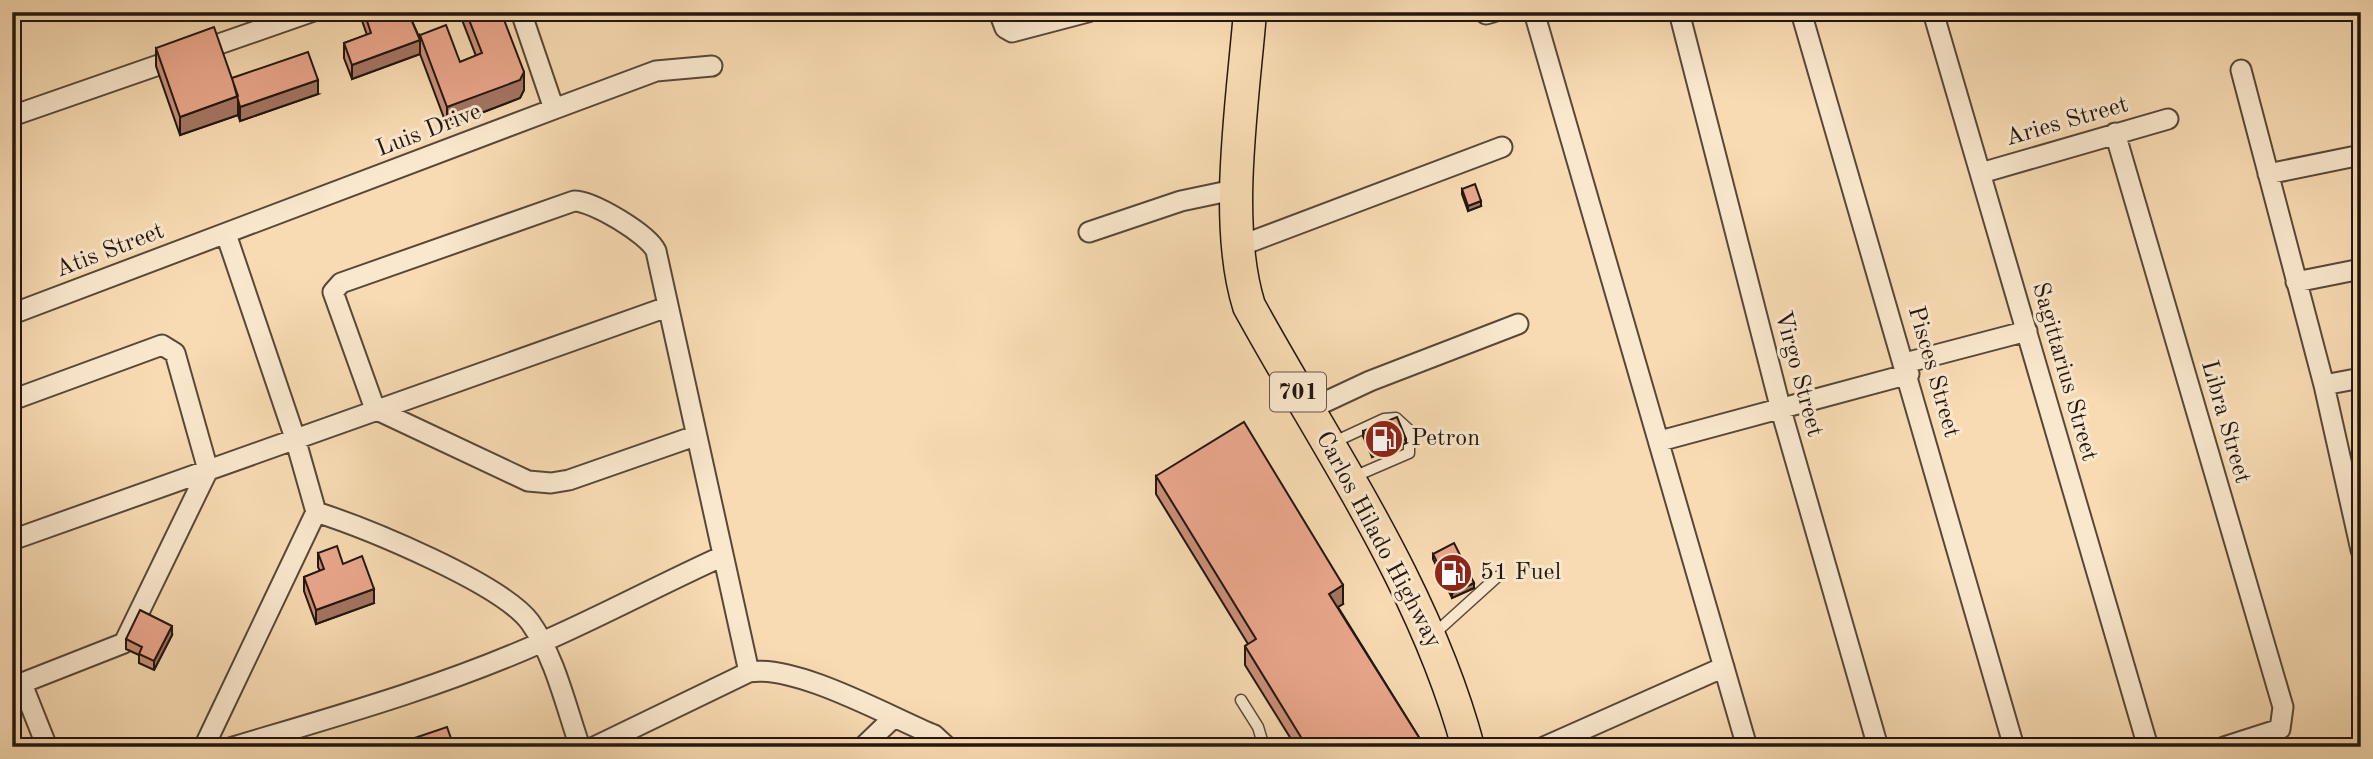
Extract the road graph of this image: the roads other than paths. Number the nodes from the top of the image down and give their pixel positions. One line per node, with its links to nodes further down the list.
1 (311, 12): 13 (street)
2 (521, 12): 12 (street)
3 (999, 12): 9 (street)
4 (1250, 12): 20 (main road, Carlos Hilado Highway / 701)
5 (1534, 12): 39 (street)
6 (1679, 12): 36 (street, Virgo Street)
7 (1801, 12): 30 (street, Pisces Street)
8 (1933, 12): 18 (street, Sagittarius Street)
9 (1077, 14)
10 (712, 66): 12 (street, Luis Drive)
11 (2241, 70): 19 (street)
12 (554, 109): 22 (street, Luis Drive)
13 (12, 116)
14 (2168, 120): 15 (street, Aries Street)
15 (2115, 133): 18 (street, Aries Street); 70 (street, Libra Street)
16 (1502, 147): 23 (street)
17 (2361, 155): 19 (street)
18 (1981, 173): 29 (street, Sagittarius Street)
19 (2268, 174): 25 (street)
20 (1238, 189): 21 (street); 23 (main road, Carlos Hilado Highway / 701)
21 (1089, 232)
22 (226, 234): 27 (street, Atis Street); 38 (street)
23 (1237, 247): 35 (main road, Carlos Hilado Highway / 701)
24 (2361, 269): 25 (street)
25 (2296, 282): 32 (street)
26 (667, 307): 34 (street); 34 (street); 37 (street)
27 (12, 314)
28 (1518, 324): 35 (street)
29 (2027, 331): 30 (street); 69 (street, Sagittarius Street)
30 (1907, 369): 36 (street); 68 (street, Pisces Street)
31 (2361, 378): 32 (street)
32 (2323, 385): 43 (street)
33 (12, 400): 41 (street)
34 (375, 409): 37 (street); 38 (street)
35 (1308, 410): 40 (main road, Carlos Hilado Highway / 701)
36 (1781, 410): 39 (street); 67 (street, Virgo Street)
37 (695, 436): 47 (street)
38 (295, 438): 41 (street); 44 (street)
39 (1660, 441): 51 (street)
40 (1328, 444): 42 (main road, Carlos Hilado Highway / 701); 42 (lane)
41 (208, 470): 45 (street); 53 (street)
42 (1348, 480): 49 (main road, Carlos Hilado Highway / 701)
43 (2354, 494): 46 (street)
44 (316, 512): 50 (street); 57 (street)
45 (12, 540)
46 (2361, 550)
47 (723, 556): 50 (street); 52 (street)
48 (1497, 577): 49 (lane)
49 (1431, 636): 64 (main road, Carlos Hilado Highway / 701)
50 (542, 643): 58 (street); 59 (street)
51 (1724, 667): 65 (street); 66 (street)
52 (749, 672): 55 (street); 60 (street)
53 (17, 685): 56 (street)
54 (1241, 700): 63 (lane)
55 (893, 718): 61 (street); 62 (street)
56 (47, 747)
57 (204, 747)
58 (233, 747)
59 (580, 747)
60 (594, 747)
61 (863, 747)
62 (947, 747)
63 (1264, 747)
64 (1468, 747)
65 (1544, 747)
66 (1747, 747)
67 (1878, 747)
68 (2014, 747)
69 (2148, 747)
70 (2224, 747)

